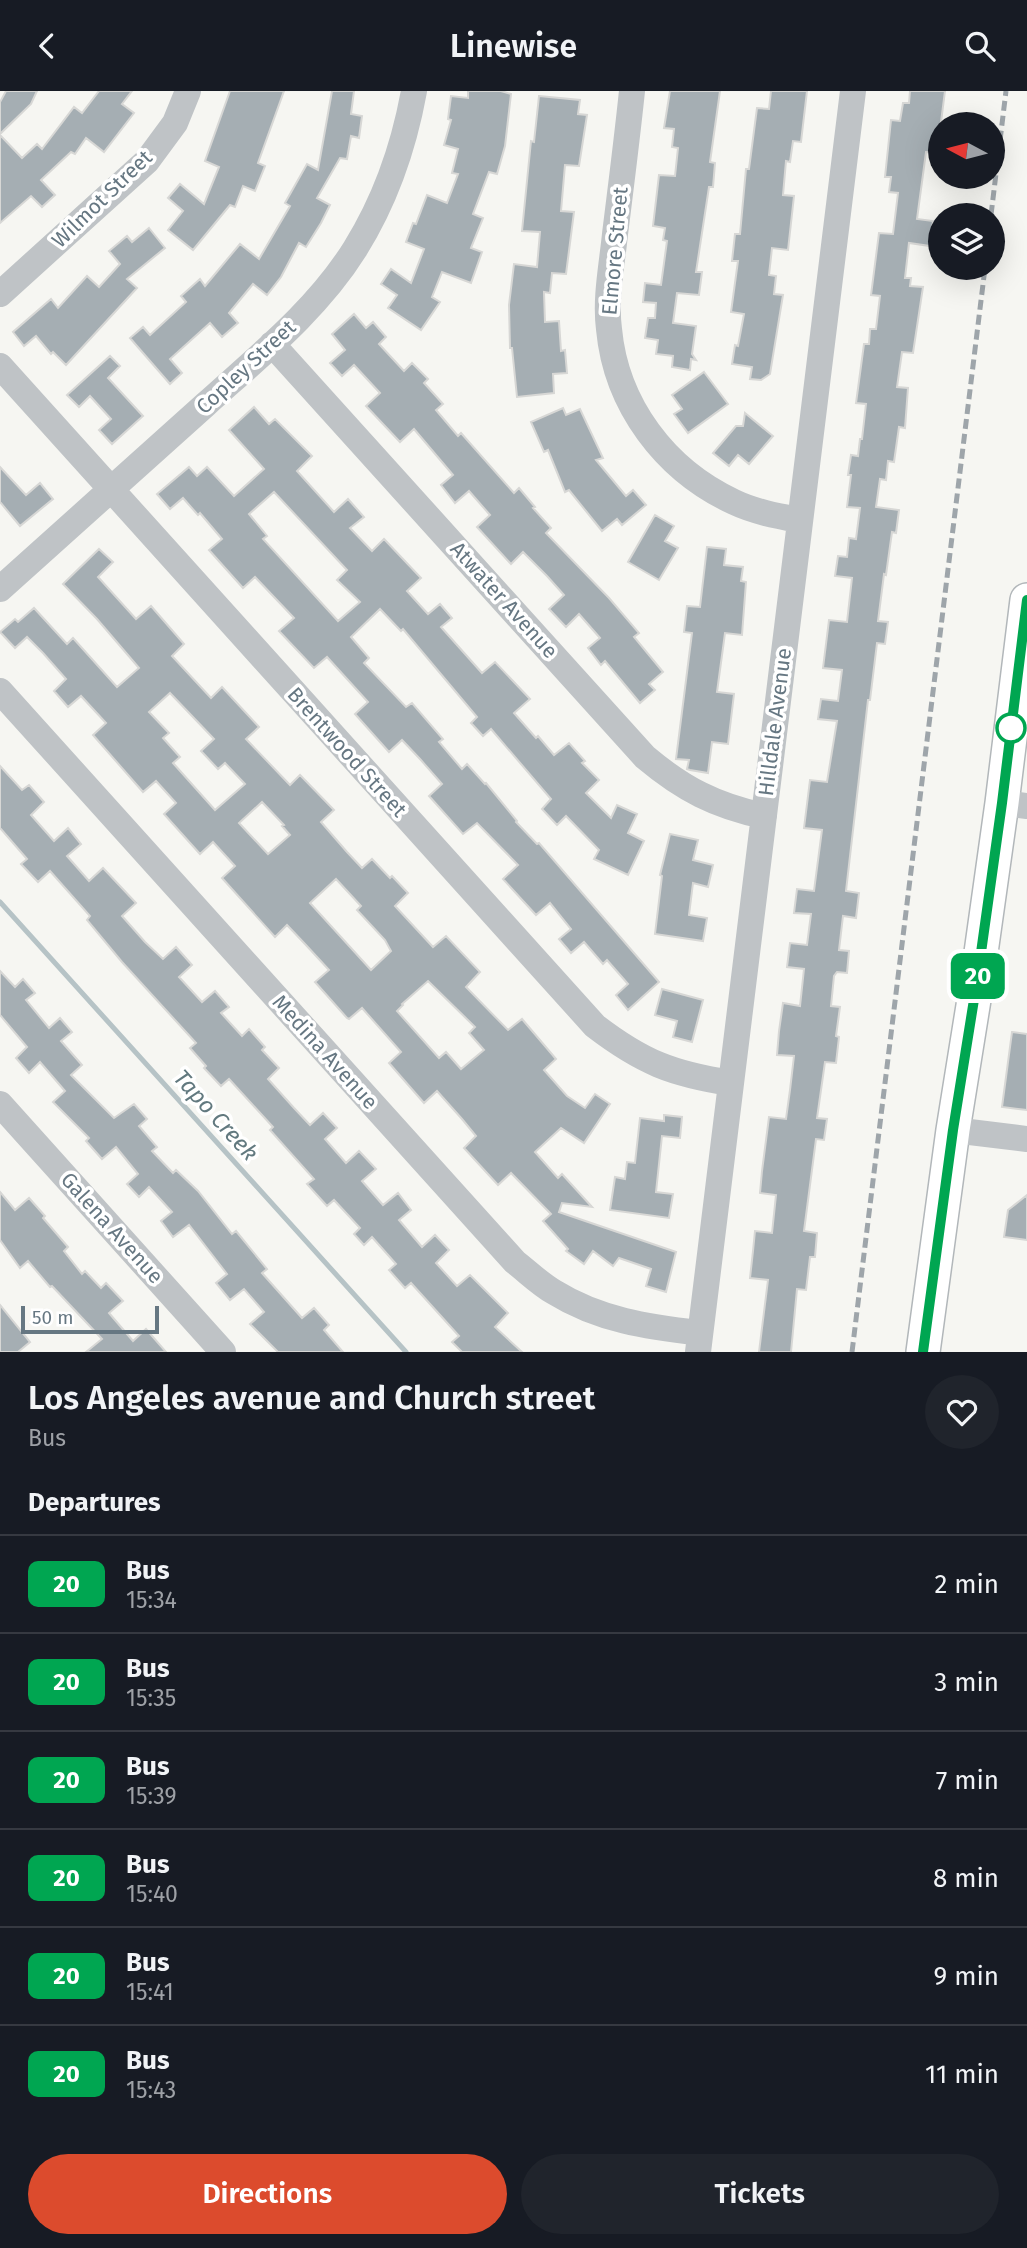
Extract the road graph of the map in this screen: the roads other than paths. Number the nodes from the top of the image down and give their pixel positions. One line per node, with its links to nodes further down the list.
1 (188, 91): 5 (street, Wilmot Street)
2 (414, 91): 6 (street, Copley Street)
3 (632, 91): 9 (street, Elmore Street)
4 (853, 91): 9 (street, Hilldale Avenue)
5 (0, 294)
6 (272, 344): 8 (street, Copley Street); 14 (street, Atwater Avenue)
7 (0, 366): 8 (street, Brentwood Street)
8 (111, 489): 10 (street, Copley Street); 15 (street, Brentwood Street)
9 (800, 520): 14 (street, Hilldale Avenue)
10 (0, 589)
11 (1027, 600): 13 (main road)
12 (0, 691): 19 (street, Medina Avenue)
13 (1014, 805): 17 (main road)
14 (764, 816): 15 (street, Hilldale Avenue)
15 (731, 1083): 19 (street, Hilldale Avenue)
16 (0, 1104): 20 (street, Galena Avenue)
17 (953, 1130): 18 (street); 21 (main road)
18 (1027, 1139)
19 (699, 1343)
20 (223, 1352)
21 (923, 1352)

